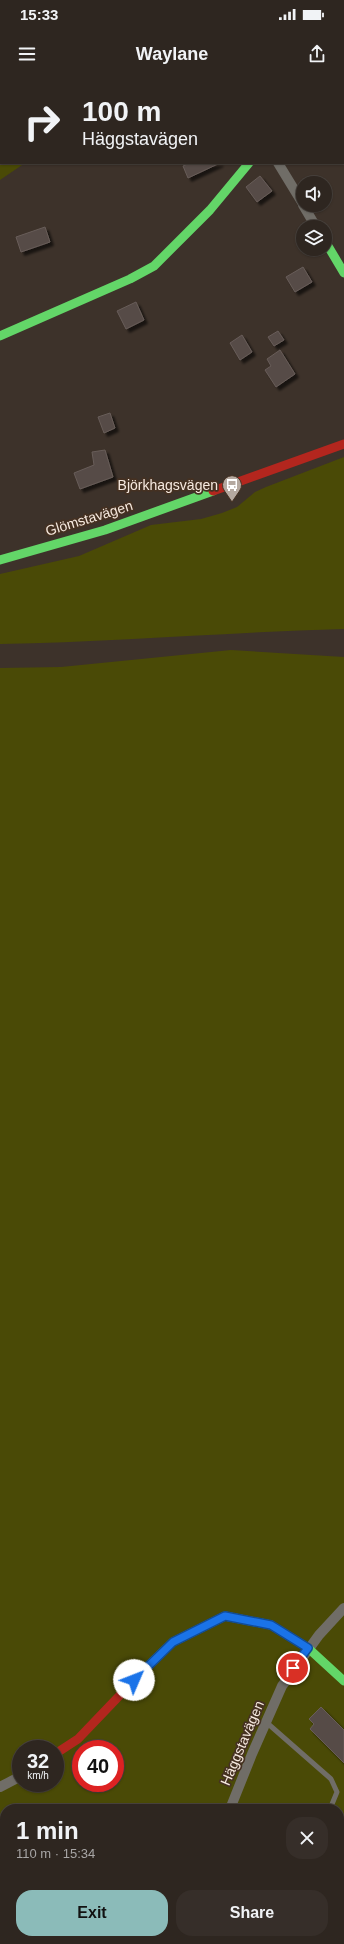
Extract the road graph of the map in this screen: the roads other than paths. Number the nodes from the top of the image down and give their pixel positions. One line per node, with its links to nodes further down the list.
1 (248, 164): 6 (street)
2 (279, 164): 3 (street)
3 (296, 193)
4 (332, 253): 5 (street)
5 (344, 273)
6 (0, 336)
7 (344, 444): 8 (street, Glömstavägen)
8 (0, 560)
9 (344, 1608): 10 (street, Häggstavägen)
10 (308, 1648): 11 (street); 12 (street, Häggstavägen); 13 (street)
11 (344, 1681)
12 (266, 1722): 16 (street, Häggstavägen); 17 (lane)
13 (64, 1749)
14 (12, 1781): 15 (street)
15 (0, 1787)
16 (232, 1804)
17 (332, 1804)

